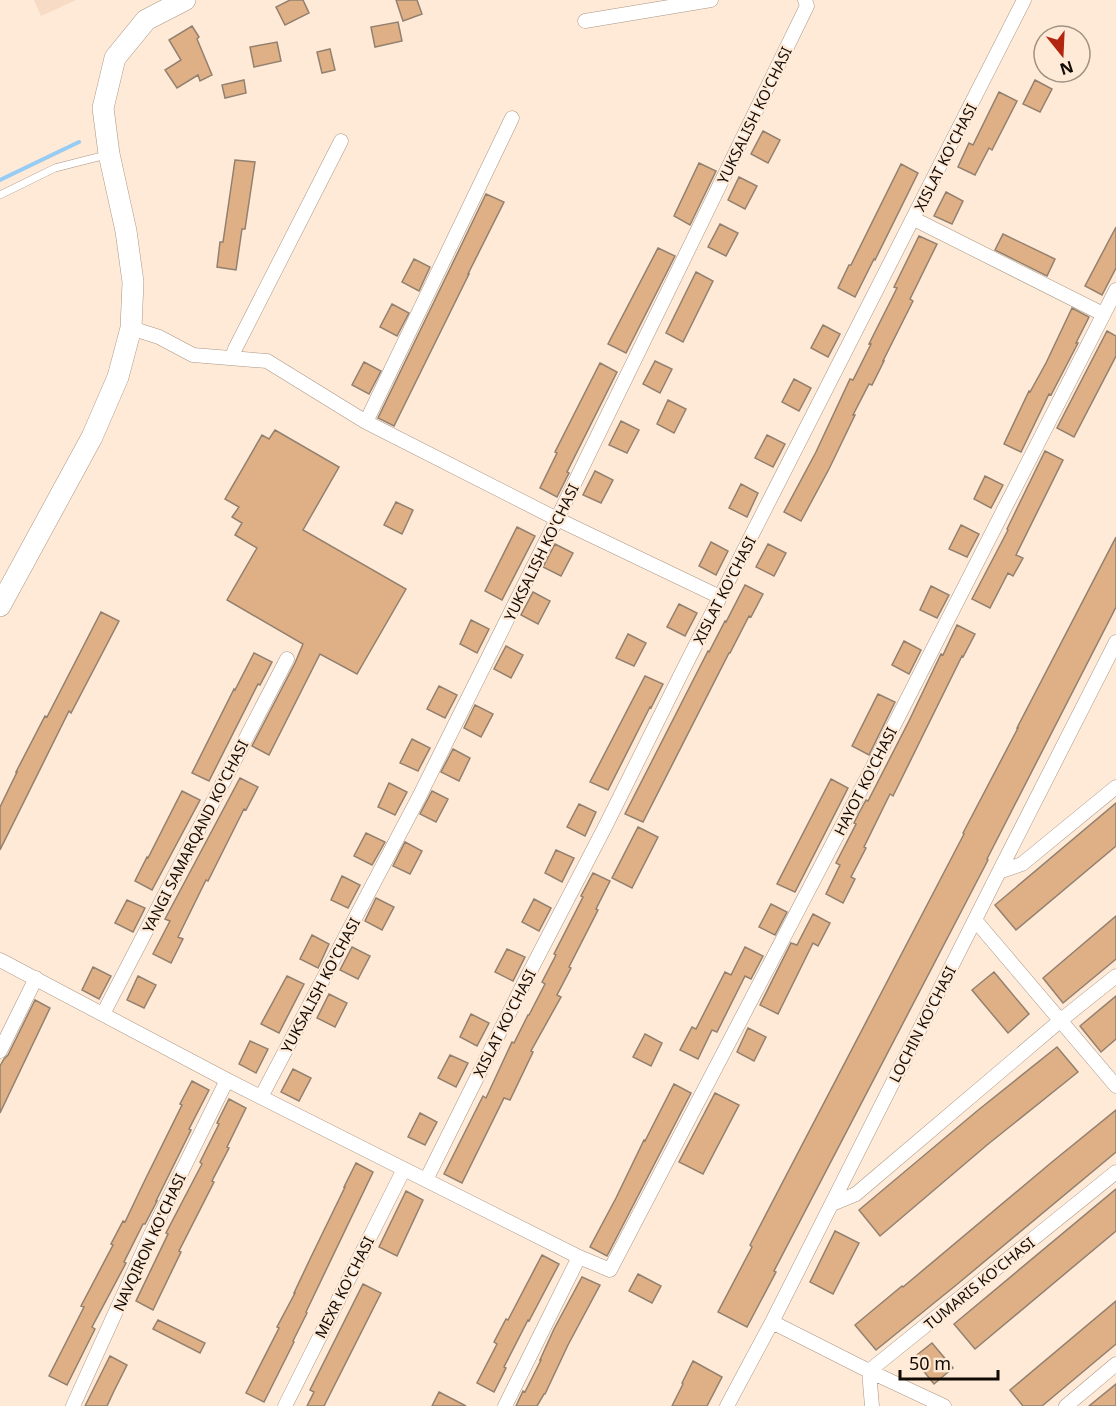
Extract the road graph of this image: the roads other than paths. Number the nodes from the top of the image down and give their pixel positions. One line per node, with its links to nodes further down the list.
1 (185, 0): 8 (main road)
2 (711, 0): 5 (street)
3 (805, 0): 16 (street, YUKSALISH KO'CHASI)
4 (1024, 0): 10 (street, XISLAT KO'CHASI)
5 (585, 21)
6 (512, 118): 15 (street)
7 (341, 141): 14 (street)
8 (109, 154): 9 (lane); 13 (main road)
9 (0, 195)
10 (914, 219): 12 (street); 17 (street, XISLAT KO'CHASI)
11 (1116, 290): 12 (street, HAYOT KO'CHASI)
12 (1103, 314): 37 (street, HAYOT KO'CHASI)
13 (131, 328): 14 (street); 18 (main road)
14 (232, 358): 15 (street)
15 (366, 422): 16 (street)
16 (557, 519): 17 (street); 32 (street, YUKSALISH KO'CHASI)
17 (720, 597): 35 (street, XISLAT KO'CHASI)
18 (0, 606)
19 (1116, 642): 22 (street, LOCHIN KO'CHASI)
20 (287, 659): 27 (street, YANGI SAMARQAND KO'CHASI)
21 (1116, 787): 22 (street)
22 (999, 872): 23 (street, LOCHIN KO'CHASI)
23 (975, 920): 28 (street); 36 (street, LOCHIN KO'CHASI)
24 (0, 960): 26 (street)
25 (1116, 976): 28 (street)
26 (36, 978): 27 (street); 29 (street)
27 (103, 1014): 30 (street)
28 (1061, 1020): 31 (street); 36 (street)
29 (0, 1051)
30 (227, 1080): 32 (street); 41 (street, NAVQIRON KO'CHASI)
31 (1116, 1086)
32 (261, 1097): 33 (street)
33 (404, 1169): 35 (street); 42 (street, MEXR KO'CHASI)
34 (1116, 1172): 40 (street, TUMARIS KO'CHASI)
35 (426, 1180): 37 (street)
36 (832, 1204): 38 (street, LOCHIN KO'CHASI)
37 (579, 1257): 43 (street)
38 (772, 1322): 40 (street); 44 (street, LOCHIN KO'CHASI)
39 (1116, 1364): 47 (street)
40 (869, 1371): 45 (street); 46 (street)
41 (73, 1406)
42 (285, 1406)
43 (505, 1406)
44 (727, 1406)
45 (872, 1406)
46 (944, 1406)
47 (1066, 1406)

